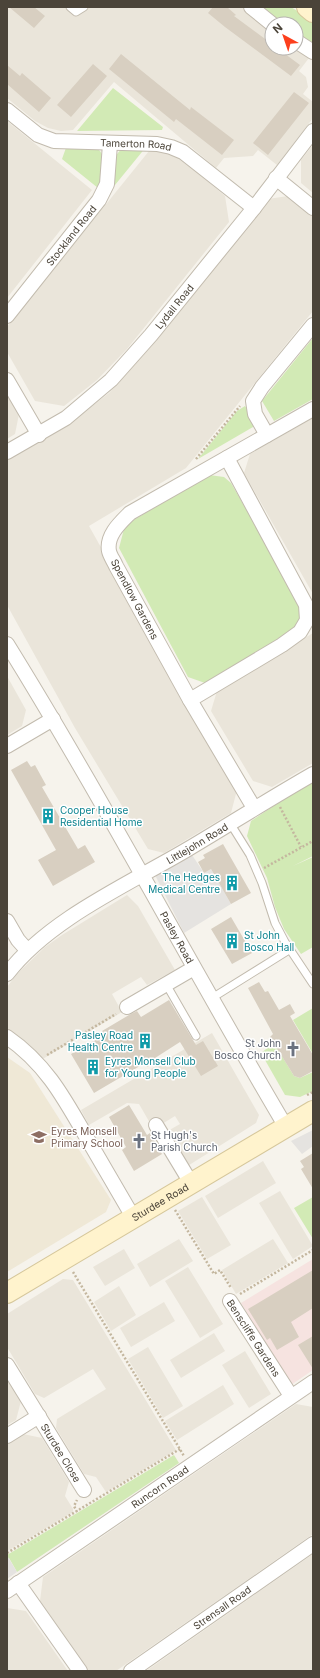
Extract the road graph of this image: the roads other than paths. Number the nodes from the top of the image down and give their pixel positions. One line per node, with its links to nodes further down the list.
1 (70, 7): 2 (lane)
2 (84, 7)
3 (251, 7): 6 (street)
4 (307, 7): 5 (street)
5 (313, 12)
6 (264, 18)
7 (304, 46): 8 (street)
8 (313, 52)
9 (7, 110): 11 (street, Tamerton Road)
10 (313, 131): 12 (street, Lydall Road)
11 (110, 144): 13 (street, Tamerton Road); 15 (street, Stockland Road)
12 (276, 178): 13 (street, Lydall Road); 14 (street)
13 (254, 208): 19 (street, Lydall Road)
14 (313, 208)
15 (7, 316)
16 (313, 325): 20 (street)
17 (7, 380): 19 (street)
18 (313, 409): 20 (street, Spendlow Gardens)
19 (39, 435): 21 (street, Lydall Road)
20 (267, 435): 22 (street, Spendlow Gardens)
21 (7, 452)
22 (227, 458): 24 (street); 24 (street, Spendlow Gardens)
23 (7, 644): 25 (street, Pasley Road)
24 (190, 700): 28 (street, Spendlow Gardens)
25 (53, 718): 26 (street); 30 (street, Pasley Road)
26 (7, 746)
27 (313, 774): 28 (street, Littlejohn Road)
28 (254, 808): 29 (street, Littlejohn Road)
29 (230, 823): 30 (street, Littlejohn Road); 33 (lane)
30 (143, 875): 32 (street, Littlejohn Road); 34 (street, Pasley Road)
31 (7, 921): 32 (street)
32 (28, 950): 35 (street, Littlejohn Road)
33 (289, 950): 37 (lane); 38 (lane)
34 (194, 968): 36 (street); 38 (street, Pasley Road)
35 (7, 974)
36 (166, 984): 39 (street); 40 (lane)
37 (313, 984)
38 (212, 998): 44 (street, Pasley Road)
39 (127, 1007)
40 (196, 1036)
41 (7, 1037): 46 (street)
42 (313, 1111): 44 (street, Sturdee Road)
43 (156, 1125): 45 (street)
44 (286, 1127): 45 (street, Sturdee Road)
45 (191, 1183): 46 (street, Sturdee Road)
46 (133, 1217): 47 (street, Sturdee Road)
47 (7, 1293)
48 (233, 1298): 51 (street, Benscliffe Gardens)
49 (7, 1365): 52 (street, Sturdee Close)
50 (313, 1383): 51 (street, Runcorn Road)
51 (291, 1396): 56 (street, Runcorn Road)
52 (39, 1416): 53 (street, Sturdee Close); 54 (street, Sturdee Close)
53 (7, 1436)
54 (84, 1490)
55 (313, 1544): 58 (street, Strensall Road)
56 (12, 1587): 57 (street)
57 (80, 1671)
58 (131, 1671)

